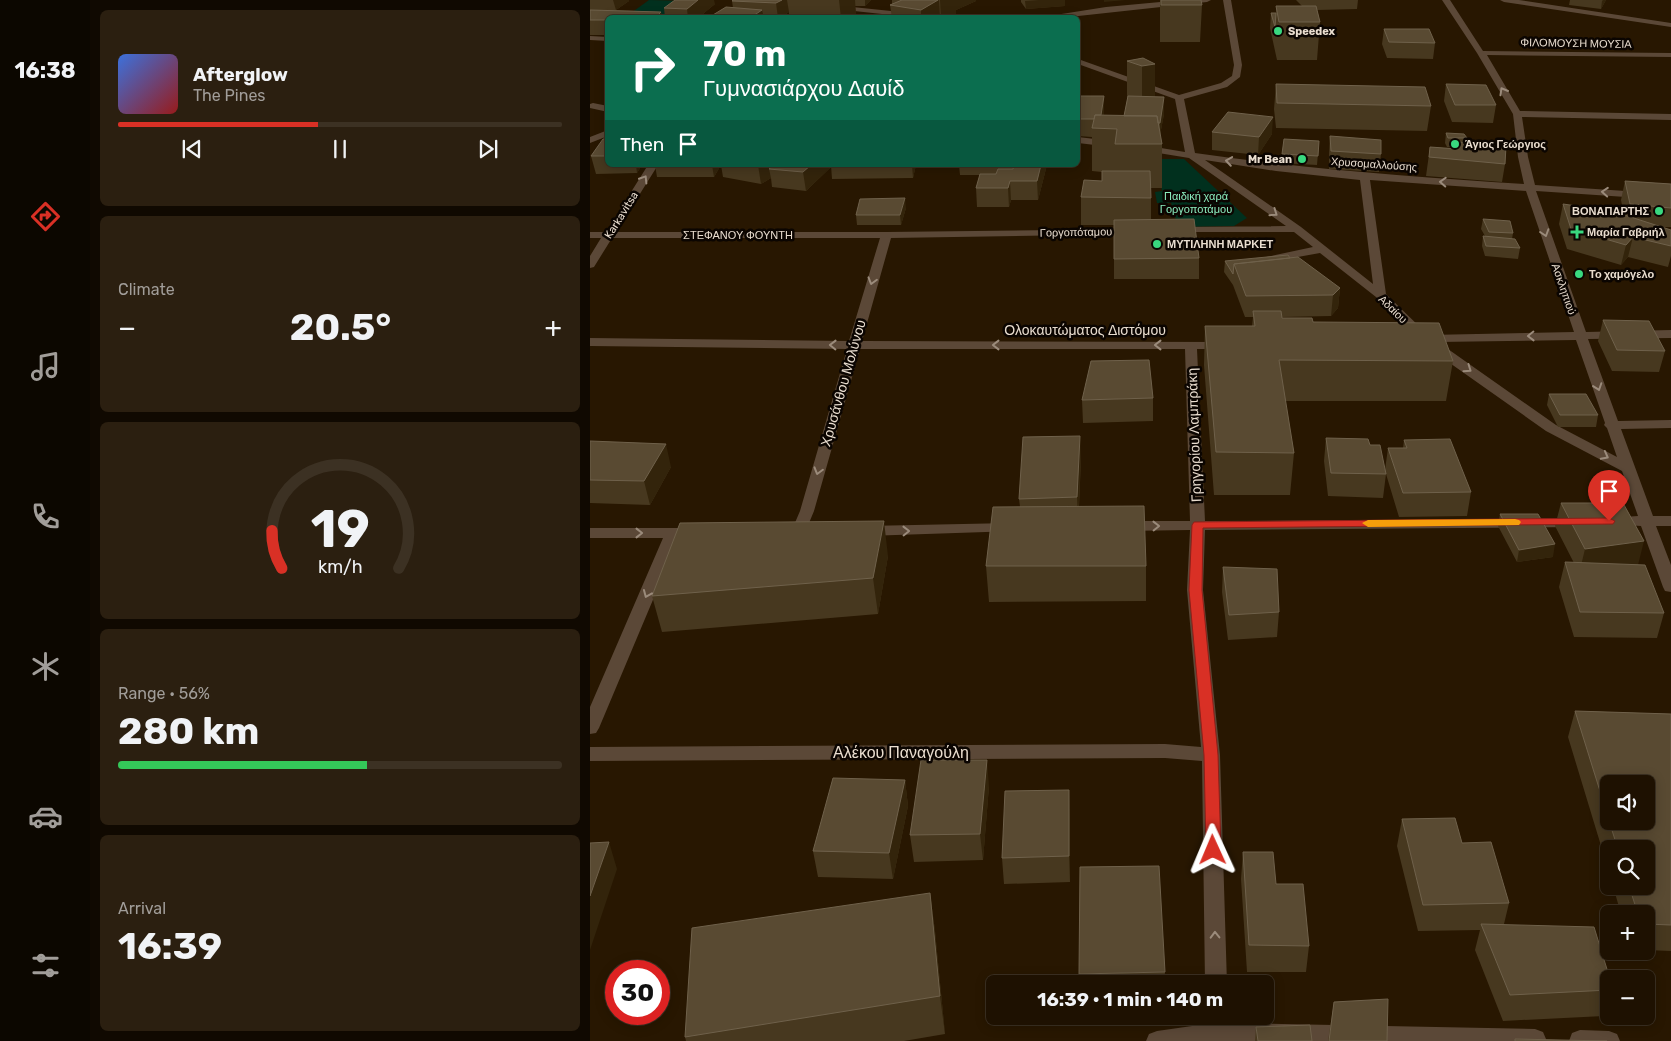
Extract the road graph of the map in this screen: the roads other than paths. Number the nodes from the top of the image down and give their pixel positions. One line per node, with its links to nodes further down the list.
1 (832, 0): 7 (street)
2 (1207, 0): 8 (street)
3 (1227, 0): 15 (street)
4 (1446, 0): 12 (street, Ασκληπιού)
5 (1504, 0): 9 (street)
6 (899, 9): 7 (street)
7 (889, 15)
8 (1061, 15)
9 (1671, 25)
10 (590, 38): 11 (street)
11 (605, 39)
12 (1481, 53): 13 (street, ΦΙΛΟΜΟΥΣΗ ΜΟΥΣΙΑ); 18 (street, Ασκληπιού, one-way to 12)
13 (1671, 56)
14 (1080, 62): 15 (street)
15 (1180, 98): 25 (street)
16 (593, 106): 17 (street)
17 (605, 108)
18 (1517, 114): 19 (street); 28 (street, Ασκληπιού)
19 (1671, 117)
20 (605, 134): 21 (street)
21 (590, 140)
22 (1080, 140): 25 (street, Χρυσομαλλούσης)
23 (590, 146): 24 (street)
24 (605, 146)
25 (1191, 155): 27 (street, Χρυσομαλλούσης, one-way to 25); 30 (street, Αδαίου, one-way to 30)
26 (652, 167): 34 (street, Karkavitsa, one-way to 26)
27 (1365, 177): 28 (street, Χρυσομαλλούσης, one-way to 27); 39 (street)
28 (1530, 187): 29 (street, Χρυσομαλλούσης, one-way to 28); 41 (street, Ασκληπιού, one-way to 41)
29 (1671, 197)
30 (1297, 229): 32 (street); 36 (street, Αδαίου)
31 (1140, 231): 35 (street, Γοργοπόταμου)
32 (1160, 231)
33 (590, 235): 34 (street, ΣΤΕΦΑΝΟΥ ΦΟΥΝΤΗ)
34 (608, 235): 35 (street, ΣΤΕΦΑΝΟΥ ΦΟΥΝΤΗ); 38 (street, Karkavitsa)
35 (886, 235): 46 (street, Χρυσάνθου Μολύνου, one-way to 46)
36 (1322, 249): 37 (street); 39 (street, Αδαίου)
37 (1255, 262)
38 (590, 265)
39 (1380, 295): 43 (street, Αδαίου)
40 (1671, 334): 41 (street)
41 (1580, 335): 43 (street, one-way to 43); 49 (street, Ασκληπιού, one-way to 49)
42 (1405, 339): 43 (street)
43 (1425, 339): 50 (street, Αδαίου, one-way to 50)
44 (590, 342): 46 (street, Ολοκαυτώματος Διστόμου, one-way to 44)
45 (1240, 344): 47 (street, Ολοκαυτώματος Διστόμου)
46 (854, 346): 47 (street, Ολοκαυτώματος Διστόμου, one-way to 46); 56 (street, Χρυσάνθου Μολύνου, one-way to 56)
47 (1191, 346): 53 (street, Γρηγορίου Λαμπράκη)
48 (1671, 424): 49 (street)
49 (1611, 425): 50 (street, Ασκληπιού)
50 (1628, 468): 51 (street, Ασκληπιού)
51 (1648, 521): 52 (street); 53 (street); 61 (street, Ασκληπιού)
52 (1671, 521)
53 (1198, 525): 54 (street, one-way to 53); 64 (street, Γρηγορίου Λαμπράκη)
54 (1108, 526)
55 (1029, 528): 57 (street, one-way to 55)
56 (780, 532)
57 (850, 532)
58 (590, 533): 59 (street, one-way to 59)
59 (673, 533): 60 (street); 62 (street, one-way to 62)
60 (712, 533)
61 (1671, 588)
62 (590, 728)
63 (590, 754): 64 (street, Αλέκου Παναγούλη)
64 (1211, 755): 65 (street, Γρηγορίου Λαμπράκη, one-way to 64)
65 (1216, 975)
66 (1217, 1030): 67 (street); 68 (street)
67 (1157, 1041)
68 (1609, 1041)

